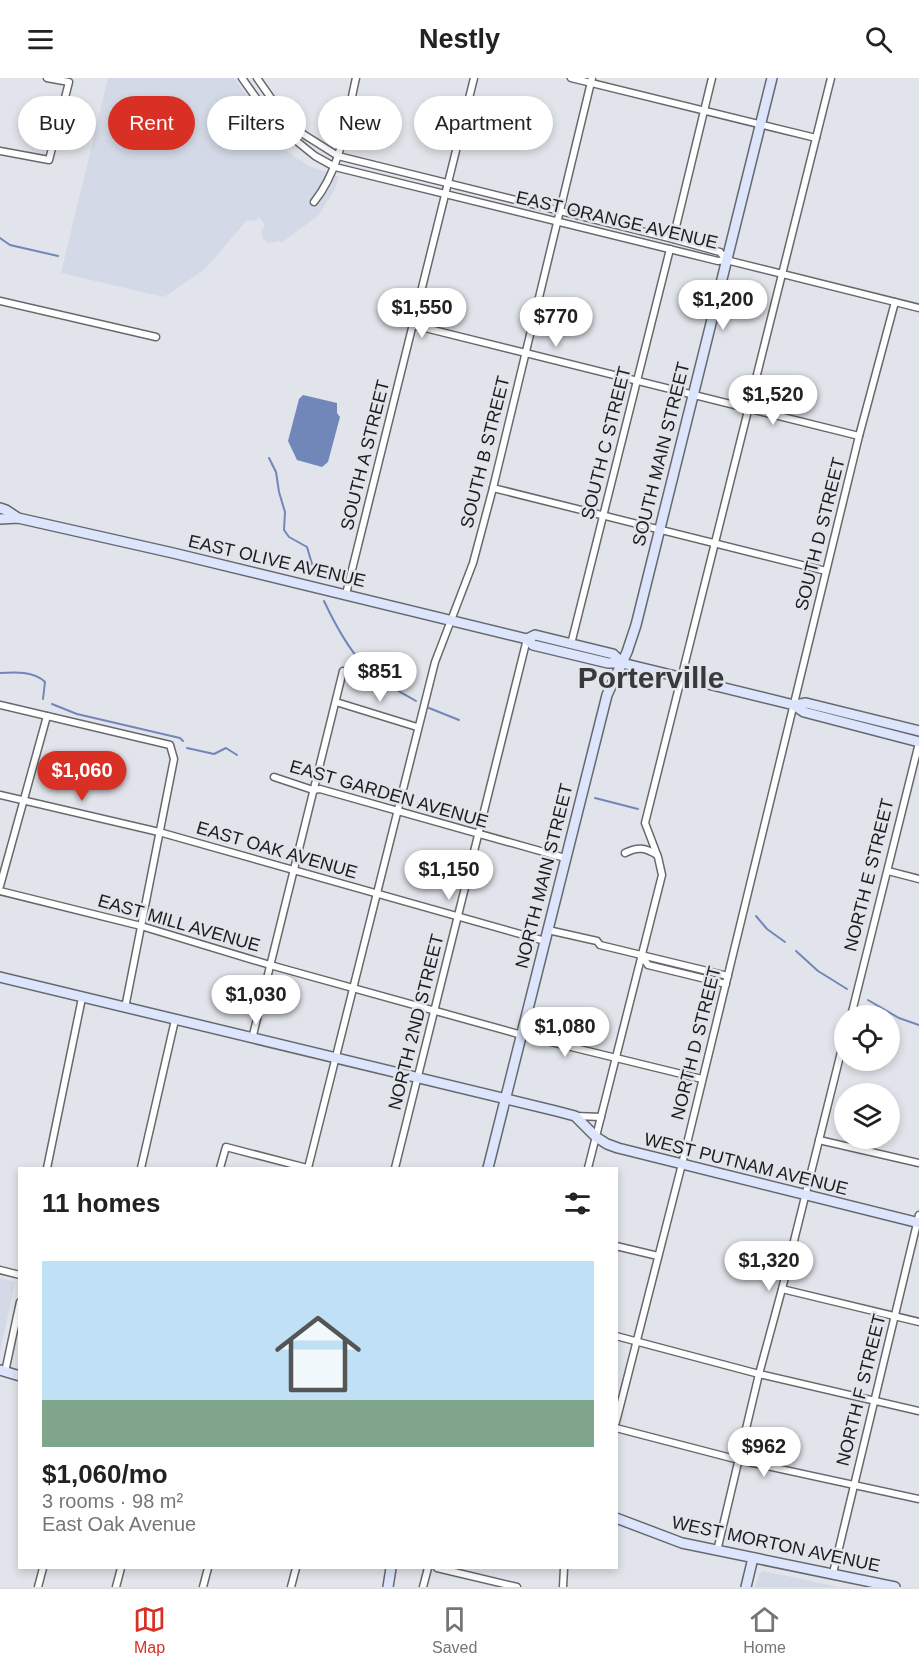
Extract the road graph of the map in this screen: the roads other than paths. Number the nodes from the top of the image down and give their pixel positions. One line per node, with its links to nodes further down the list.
1 (47, 78): 14 (street)
2 (242, 78): 16 (street, EAST ORANGE AVENUE)
3 (257, 78): 15 (street, EAST ORANGE AVENUE)
4 (356, 78): 15 (street)
5 (474, 78): 17 (street, SOUTH A STREET)
6 (571, 78): 10 (street)
7 (712, 78): 11 (street)
8 (772, 78): 12 (main road, SOUTH MAIN STREET)
9 (831, 78): 13 (street)
10 (592, 80): 11 (street); 20 (street, SOUTH B STREET)
11 (704, 111): 12 (street); 22 (street)
12 (760, 125): 13 (street); 24 (main road, SOUTH MAIN STREET)
13 (816, 138): 25 (street)
14 (0, 151)
15 (338, 156): 16 (street); 17 (street, EAST ORANGE AVENUE)
16 (335, 166): 18 (street, EAST ORANGE AVENUE); 19 (street)
17 (448, 184): 18 (street, SOUTH A STREET); 20 (street, EAST ORANGE AVENUE)
18 (446, 194): 21 (street, EAST ORANGE AVENUE); 29 (street, SOUTH A STREET)
19 (314, 202)
20 (559, 210): 21 (street, SOUTH B STREET); 22 (street, EAST ORANGE AVENUE)
21 (556, 221): 23 (street, EAST ORANGE AVENUE); 31 (street, SOUTH B STREET)
22 (673, 239): 24 (street, EAST ORANGE AVENUE)
23 (670, 249): 24 (street, EAST ORANGE AVENUE); 32 (street, SOUTH C STREET)
24 (726, 260): 25 (street); 33 (main road, SOUTH MAIN STREET)
25 (783, 274): 27 (street); 34 (street)
26 (0, 301): 30 (street)
27 (895, 302): 28 (street); 35 (street, SOUTH D STREET)
28 (919, 308)
29 (413, 325): 31 (street); 44 (street, SOUTH A STREET)
30 (156, 337)
31 (525, 352): 32 (street); 36 (street, SOUTH B STREET)
32 (638, 380): 33 (street); 38 (street, SOUTH C STREET)
33 (693, 395): 34 (street); 41 (main road, SOUTH MAIN STREET)
34 (749, 407): 35 (street); 42 (street)
35 (859, 436): 43 (street, SOUTH D STREET)
36 (492, 488): 38 (street); 45 (street, SOUTH B STREET)
37 (0, 508): 39 (main road, EAST OLIVE AVENUE)
38 (603, 514): 41 (street); 47 (street, SOUTH C STREET)
39 (18, 518): 40 (main road, EAST OLIVE AVENUE); 44 (main road, EAST OLIVE AVENUE)
40 (0, 519)
41 (659, 528): 42 (street); 48 (main road, SOUTH MAIN STREET)
42 (716, 542): 43 (street); 50 (street)
43 (826, 571): 53 (street, SOUTH D STREET)
44 (346, 594): 45 (main road, EAST OLIVE AVENUE)
45 (449, 620): 46 (main road, EAST OLIVE AVENUE); 55 (street, SOUTH B STREET)
46 (527, 639): 47 (main road, EAST OLIVE AVENUE); 48 (main road, EAST OLIVE AVENUE); 64 (street, NORTH 2ND STREET)
47 (571, 644): 48 (main road, EAST OLIVE AVENUE)
48 (622, 663): 50 (main road); 67 (main road, NORTH MAIN STREET)
49 (343, 671): 51 (street)
50 (681, 678): 53 (main road); 66 (street)
51 (336, 702): 55 (street); 59 (street)
52 (0, 705): 54 (street)
53 (794, 705): 56 (main road); 57 (main road); 80 (street, NORTH D STREET)
54 (47, 716): 61 (street); 63 (street)
55 (417, 727): 62 (street, SOUTH B STREET)
56 (919, 731)
57 (919, 742): 69 (street, NORTH E STREET)
58 (274, 777): 59 (street, EAST GARDEN AVENUE)
59 (313, 790): 62 (street, EAST GARDEN AVENUE); 68 (street)
60 (0, 795): 61 (street, EAST OAK AVENUE)
61 (24, 801): 63 (street, EAST OAK AVENUE); 71 (street)
62 (396, 811): 64 (street, EAST GARDEN AVENUE); 73 (street, SOUTH B STREET)
63 (159, 832): 68 (street, EAST OAK AVENUE); 75 (street)
64 (479, 834): 67 (street, EAST GARDEN AVENUE); 74 (street, NORTH 2ND STREET)
65 (625, 853): 66 (street)
66 (657, 855): 78 (street)
67 (565, 858): 76 (main road, NORTH MAIN STREET)
68 (294, 871): 73 (street, EAST OAK AVENUE); 79 (street)
69 (888, 872): 70 (street); 85 (street, NORTH E STREET)
70 (919, 879)
71 (0, 886)
72 (0, 891): 75 (street, EAST MILL AVENUE)
73 (376, 893): 74 (street, EAST OAK AVENUE); 83 (street, SOUTH B STREET)
74 (458, 916): 77 (street, EAST OAK AVENUE); 87 (street, NORTH 2ND STREET)
75 (141, 926): 79 (street, EAST MILL AVENUE); 86 (street)
76 (548, 930): 77 (main road, NORTH MAIN STREET); 78 (street)
77 (545, 941): 89 (main road, NORTH MAIN STREET)
78 (641, 956): 80 (street); 82 (street); 91 (street)
79 (270, 965): 83 (street, EAST MILL AVENUE); 90 (street)
80 (728, 976): 82 (street, NORTH D STREET)
81 (0, 977): 84 (main road)
82 (726, 984): 95 (street, NORTH D STREET)
83 (353, 988): 87 (street, EAST MILL AVENUE); 92 (street, SOUTH B STREET)
84 (82, 998): 86 (main road); 103 (street)
85 (853, 1005)
86 (125, 1008): 88 (main road)
87 (435, 1011): 89 (street, EAST MILL AVENUE); 94 (street, NORTH 2ND STREET)
88 (175, 1020): 90 (main road); 104 (street)
89 (522, 1035): 91 (street, EAST MILL AVENUE); 96 (main road, NORTH MAIN STREET)
90 (252, 1039): 92 (main road)
91 (614, 1058): 95 (street, EAST MILL AVENUE); 98 (street)
92 (335, 1059): 94 (main road); 107 (street, SOUTH B STREET)
93 (836, 1071): 100 (street)
94 (418, 1077): 96 (main road); 108 (street, NORTH 2ND STREET)
95 (702, 1079): 101 (street, NORTH D STREET)
96 (505, 1098): 97 (main road); 109 (main road, NORTH MAIN STREET)
97 (575, 1116): 98 (street); 99 (main road, WEST PUTNAM AVENUE)
98 (601, 1117): 99 (street)
99 (596, 1137): 101 (main road, WEST PUTNAM AVENUE); 110 (street)
100 (819, 1140): 102 (street); 111 (street)
101 (682, 1164): 111 (main road, WEST PUTNAM AVENUE); 114 (street, NORTH D STREET)
102 (919, 1164)
103 (47, 1167)
104 (141, 1167)
105 (220, 1167): 106 (street)
106 (304, 1167)
107 (308, 1167)
108 (395, 1167)
109 (488, 1167)
110 (588, 1167)
111 (806, 1196): 112 (main road, WEST PUTNAM AVENUE); 117 (street)
112 (918, 1220): 119 (street, NORTH F STREET)
113 (618, 1246): 114 (street)
114 (658, 1256): 122 (street, NORTH D STREET)
115 (0, 1270): 116 (street)
116 (18, 1274)
117 (782, 1289): 119 (street); 124 (street)
118 (18, 1310): 123 (street)
119 (895, 1316): 120 (street); 126 (street, NORTH F STREET)
120 (919, 1322)
121 (618, 1336): 122 (street)
122 (636, 1341): 124 (street); 128 (street, NORTH D STREET)
123 (2, 1371): 125 (main road)
124 (759, 1374): 126 (street); 130 (street)
125 (18, 1375)
126 (874, 1401): 127 (street); 131 (street, NORTH F STREET)
127 (919, 1411)
128 (618, 1414)
129 (618, 1429): 130 (street)
130 (739, 1460): 131 (street); 134 (street)
131 (854, 1484): 132 (street); 144 (street, NORTH F STREET)
132 (919, 1499)
133 (618, 1519): 134 (main road, WEST MORTON AVENUE)
134 (717, 1551): 135 (main road, WEST MORTON AVENUE)
135 (753, 1558): 144 (main road, WEST MORTON AVENUE); 154 (main road)
136 (43, 1569): 146 (street)
137 (121, 1569): 147 (street)
138 (208, 1569): 148 (street)
139 (296, 1569): 149 (street)
140 (392, 1569): 150 (main road)
141 (428, 1569): 151 (street)
142 (441, 1569): 152 (street)
143 (564, 1569): 153 (street)
144 (833, 1573): 145 (main road, WEST MORTON AVENUE)
145 (865, 1584): 155 (main road, WEST MORTON AVENUE)
146 (38, 1587)
147 (116, 1587)
148 (203, 1587)
149 (291, 1587)
150 (388, 1587)
151 (423, 1587)
152 (517, 1587)
153 (562, 1587)
154 (746, 1587)
155 (895, 1587)

